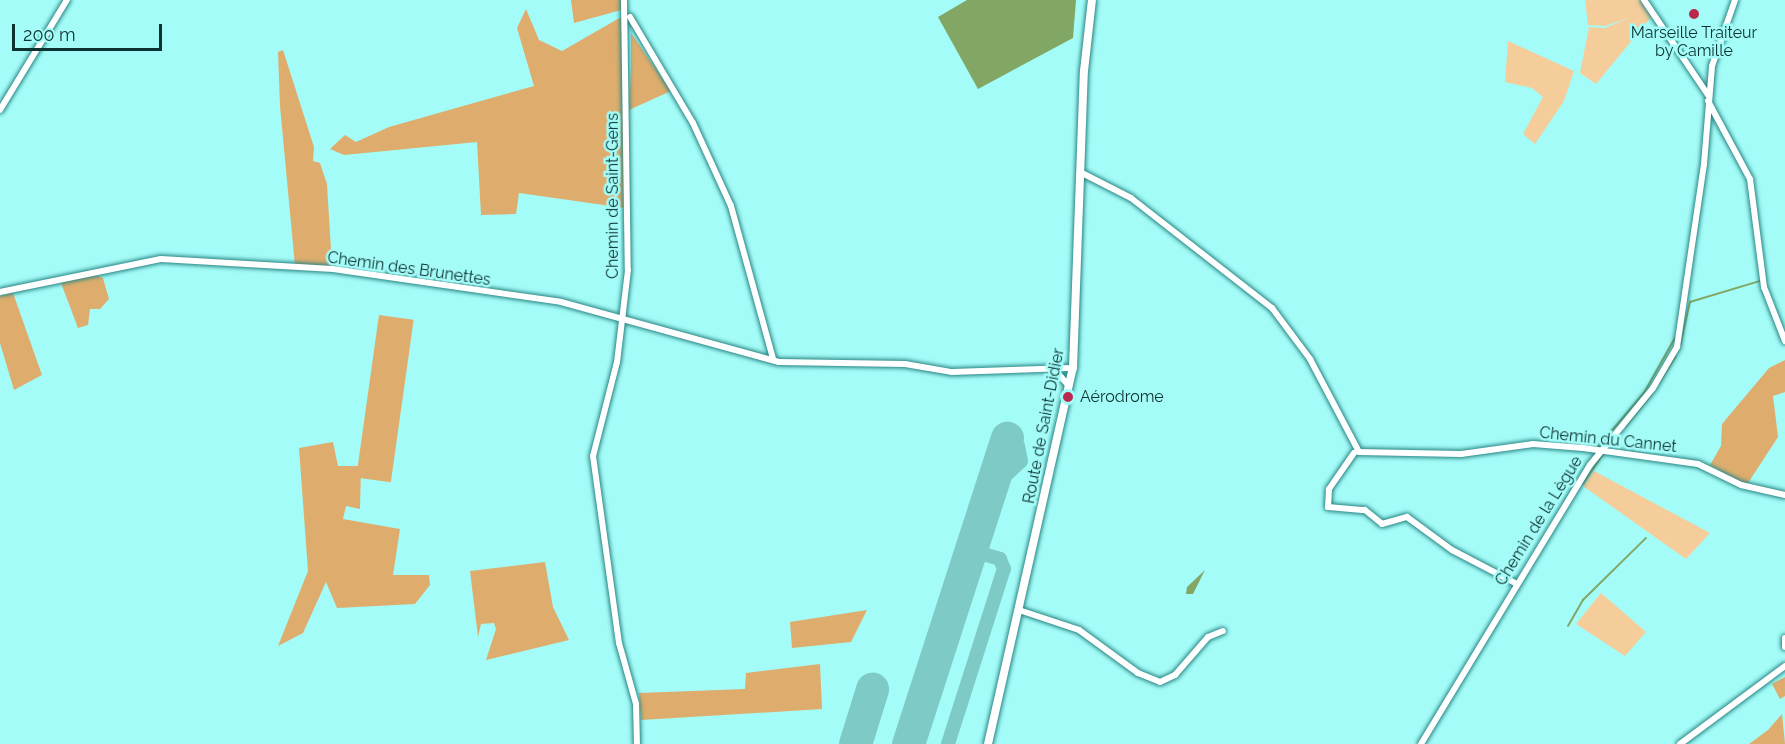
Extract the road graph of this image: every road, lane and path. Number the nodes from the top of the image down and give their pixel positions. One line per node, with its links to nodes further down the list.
1 (67, 0): 8 (street)
2 (624, 0): 6 (street, Chemin de Saint-Gens)
3 (1092, 0): 9 (main road, Route de Saint-Didier)
4 (1644, 0): 7 (street)
5 (1735, 0): 7 (street, Chemin de la Lègue)
6 (629, 14): 11 (street, Chemin de Saint-Gens); 13 (street)
7 (1708, 98): 12 (street); 17 (street, Chemin de la Lègue)
8 (0, 110)
9 (1082, 172): 14 (main road, Route de Saint-Didier); 17 (street, Chemin du Cannet)
10 (0, 292): 11 (street, Chemin des Brunettes)
11 (622, 320): 13 (street, Chemin des Brunettes); 26 (street, Chemin de Saint-Gens)
12 (1785, 341)
13 (773, 359): 15 (street, Chemin des Brunettes)
14 (1072, 370): 15 (street, Chemin des Brunettes); 16 (main road, Route de Saint-Didier)
15 (1056, 371): 16 (street)
16 (1070, 387): 21 (main road, Route de Saint-Didier)
17 (1600, 451): 19 (street, Chemin du Cannet); 20 (street, Chemin de la Lègue)
18 (1354, 453): 20 (street)
19 (1785, 495)
20 (1515, 583): 28 (street, Chemin de la Lègue)
21 (1019, 610): 22 (street); 27 (main road, Route de Saint-Didier)
22 (1223, 631)
23 (1785, 638): 24 (street)
24 (1785, 646)
25 (1785, 666): 29 (street)
26 (637, 744)
27 (988, 744)
28 (1421, 744)
29 (1680, 744)

